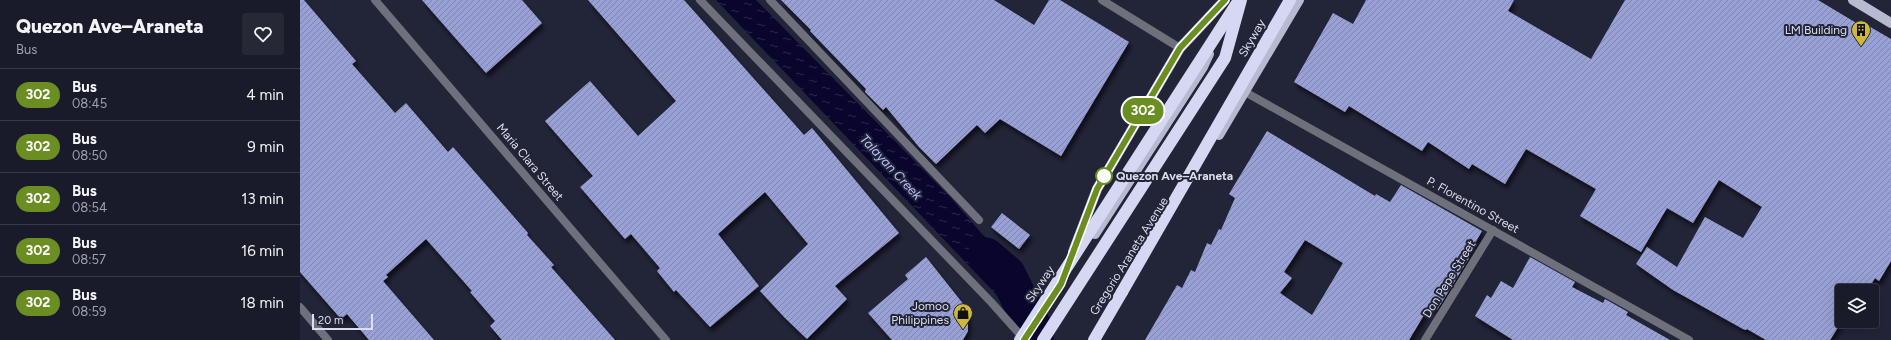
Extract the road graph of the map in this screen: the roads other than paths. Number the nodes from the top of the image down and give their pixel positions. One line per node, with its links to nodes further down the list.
1 (375, 0): 20 (street, Maria Clara Street)
2 (700, 0): 18 (street)
3 (770, 0): 14 (street)
4 (1102, 0): 12 (street)
5 (1225, 0): 12 (main road)
6 (1236, 0): 16 (main road)
7 (1240, 0): 18 (highway, Skyway, bridge); 21 (highway)
8 (1290, 0): 22 (highway, Skyway, bridge)
9 (1300, 0): 13 (main road, Gregorio Araneta Avenue)
10 (1853, 0): 11 (main road)
11 (1891, 23)
12 (1180, 48): 16 (main road)
13 (1245, 92): 15 (street, P. Florentino Street); 22 (main road, Gregorio Araneta Avenue)
14 (980, 220)
15 (1493, 230): 23 (street, Don Pepe Street); 24 (street, P. Florentino Street)
16 (1058, 287): 18 (main road)
17 (300, 307): 19 (street)
18 (1024, 339)
19 (328, 340)
20 (666, 340)
21 (1044, 340)
22 (1094, 340)
23 (1425, 340)
24 (1689, 340)

